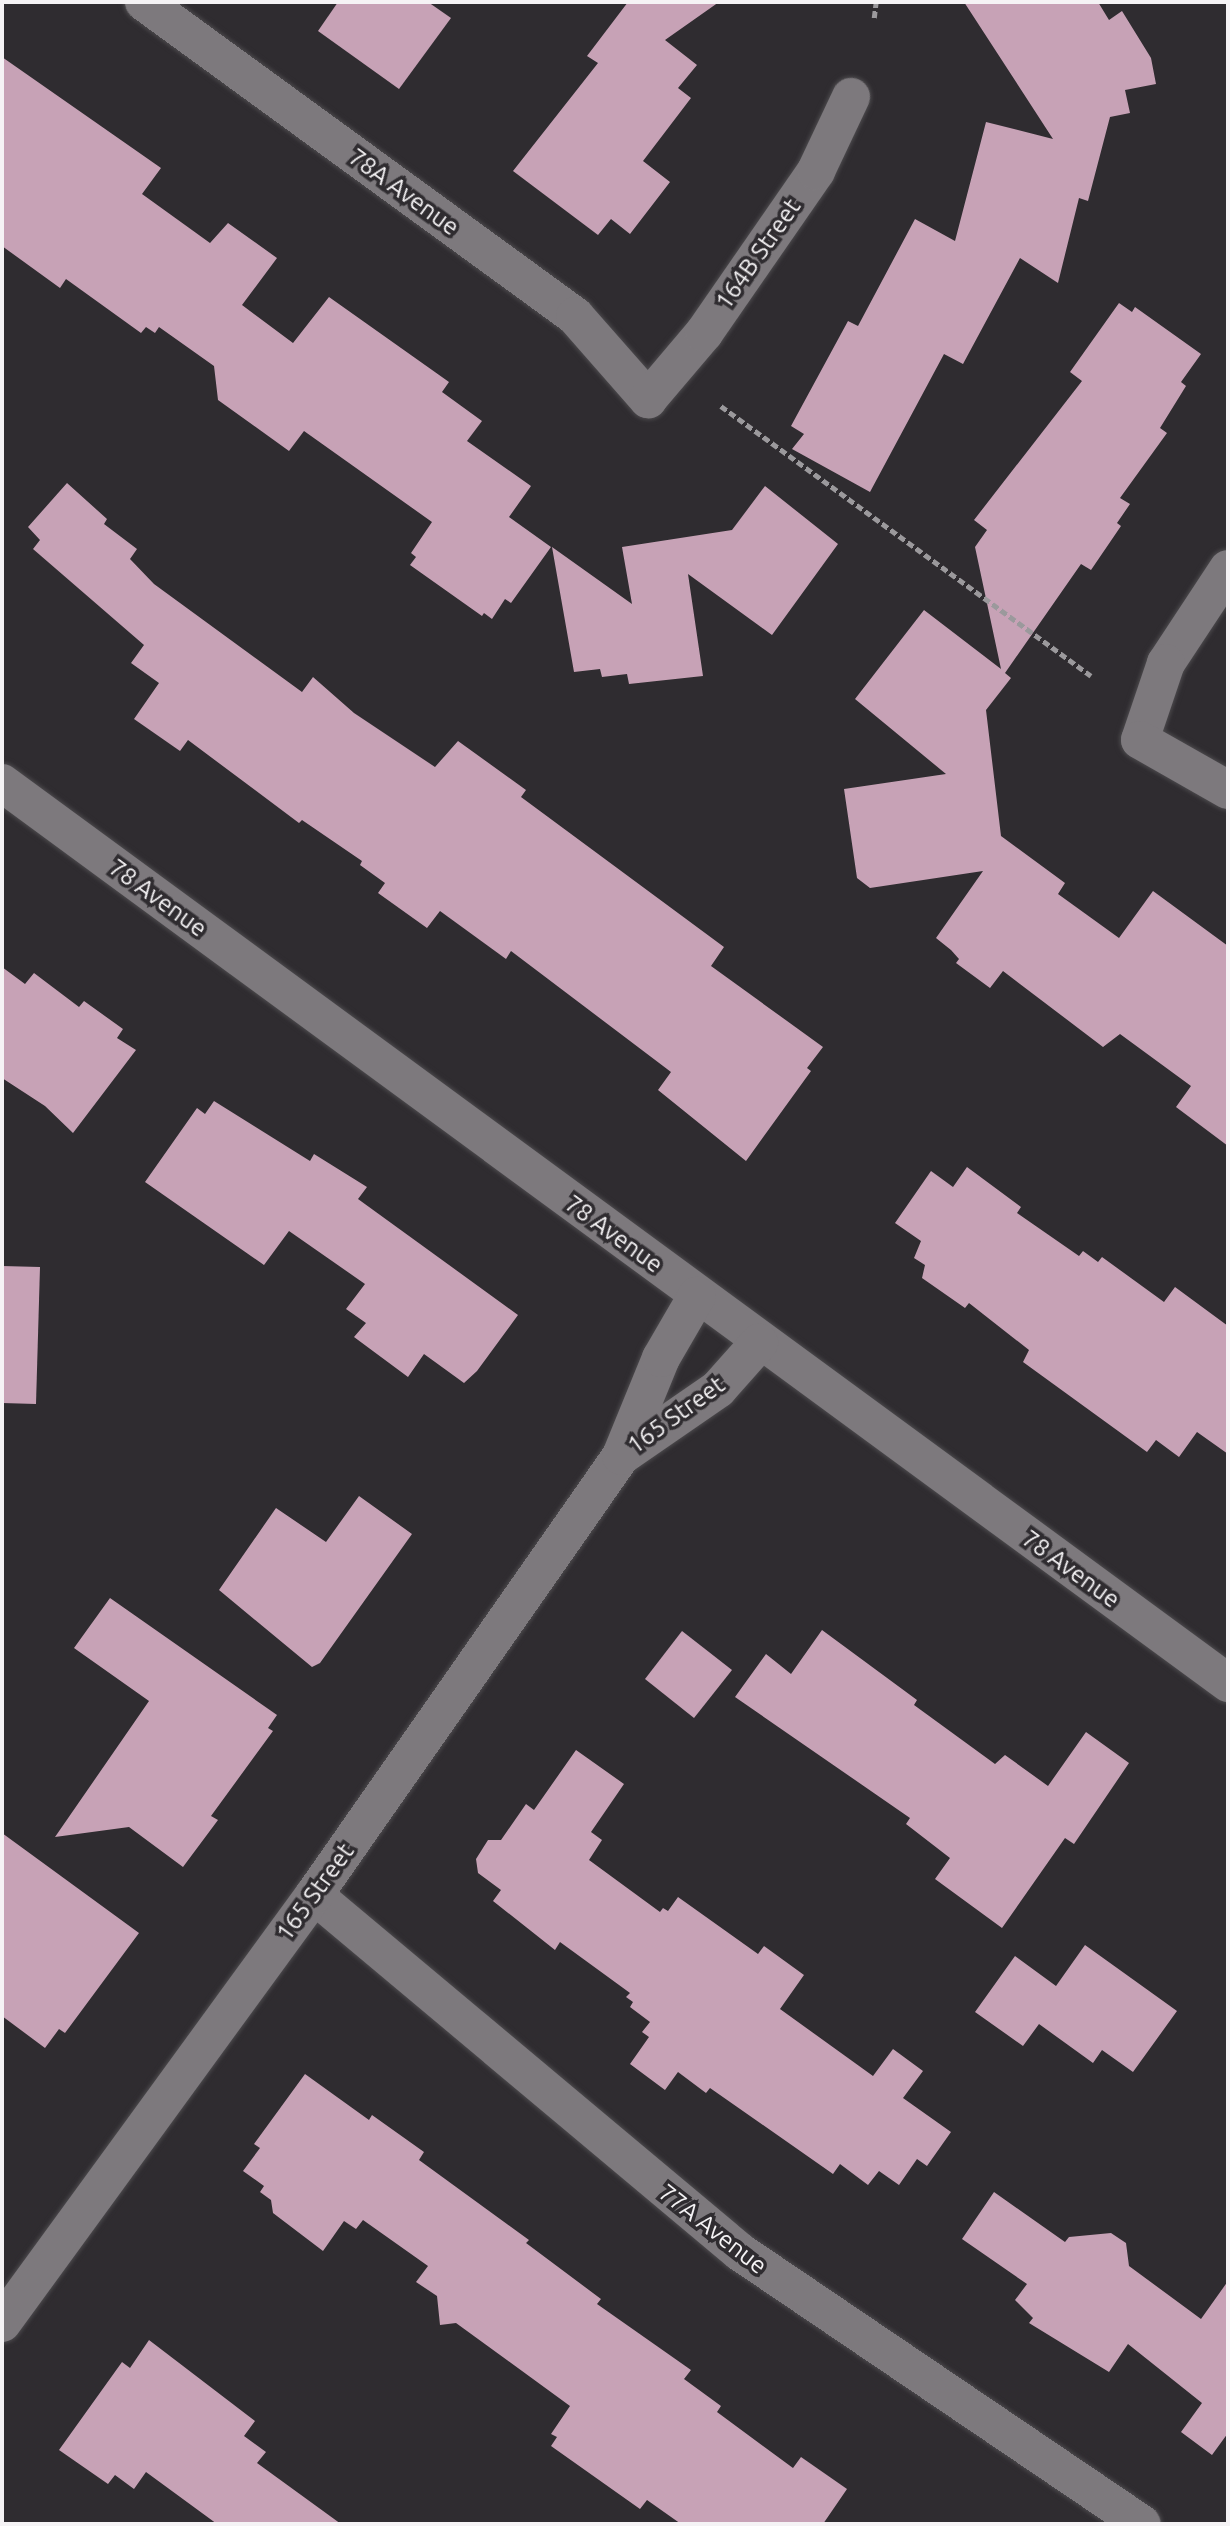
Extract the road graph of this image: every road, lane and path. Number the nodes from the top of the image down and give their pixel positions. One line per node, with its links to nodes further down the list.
1 (876, 2): 3 (path)
2 (162, 7): 5 (street, 78A Avenue)
3 (874, 18)
4 (851, 97): 5 (street, 164B Street)
5 (648, 399)
6 (721, 406): 8 (path)
7 (1228, 569): 10 (street)
8 (1091, 676)
9 (2, 783): 11 (street, 78 Avenue)
10 (1228, 790)
11 (697, 1296): 12 (street, 78 Avenue); 13 (street, 165 Street)
12 (759, 1343): 13 (street, 165 Street); 14 (street, 78 Avenue)
13 (621, 1456): 15 (street, 165 Street)
14 (1228, 1683)
15 (314, 1895): 16 (street, 165 Street); 17 (street, 77A Avenue)
16 (2, 2323)
17 (1142, 2524)

